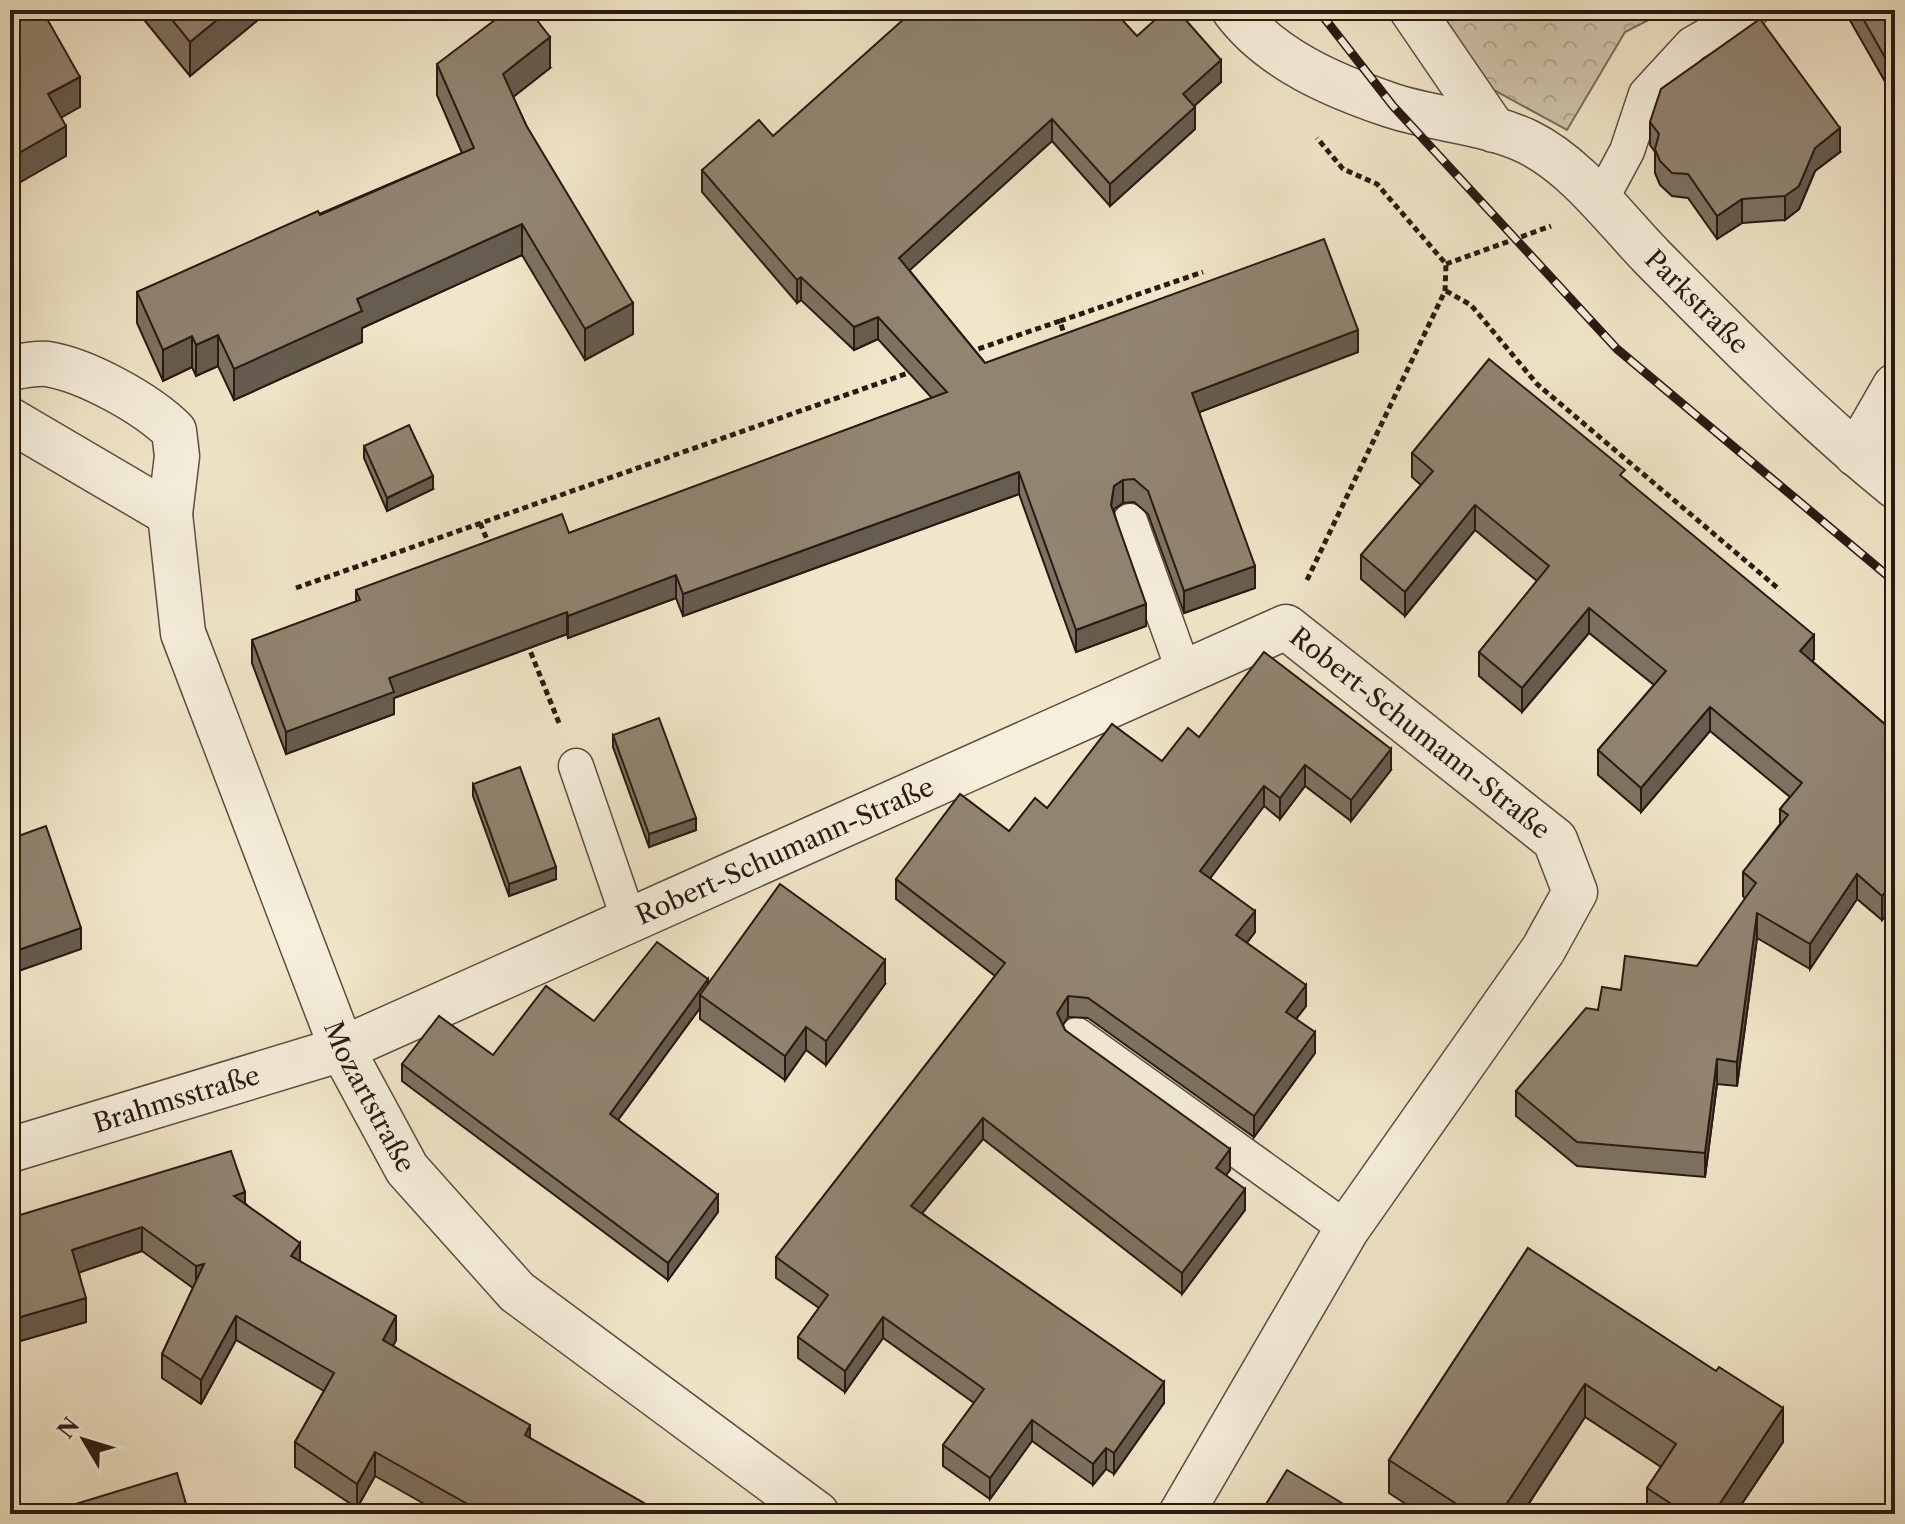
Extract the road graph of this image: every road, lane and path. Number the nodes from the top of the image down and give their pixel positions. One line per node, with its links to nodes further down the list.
1 (1234, 10): 4 (street, Parkstraße)
2 (1412, 10): 5 (street)
3 (1752, 10): 6 (lane)
4 (1297, 64): 5 (street, Parkstraße); 8 (path)
5 (1494, 130): 6 (street, Parkstraße)
6 (1599, 203): 18 (street, Parkstraße)
7 (1562, 237): 8 (path)
8 (1446, 264): 10 (path)
9 (1203, 272): 11 (path)
10 (1445, 291): 25 (path); 26 (path)
11 (1060, 321): 12 (path); 13 (path)
12 (1070, 349)
13 (956, 357)
14 (926, 367): 22 (path)
15 (10, 368): 20 (street, Mozartstraße)
16 (1895, 386): 18 (street)
17 (10, 420): 20 (street)
18 (1856, 454): 19 (street, Parkstraße)
19 (1895, 486)
20 (170, 514): 32 (street, Mozartstraße)
21 (1130, 521): 28 (lane)
22 (480, 523): 23 (path); 24 (path)
23 (491, 551)
24 (296, 588)
25 (1780, 590)
26 (1286, 627): 28 (street, Robert-Schumann-Straße); 34 (street, Robert-Schumann-Straße)
27 (525, 637): 29 (path)
28 (1184, 672): 30 (street, Robert-Schumann-Straße)
29 (576, 766): 30 (lane)
30 (629, 920): 32 (street, Robert-Schumann-Straße)
31 (1077, 1035): 34 (lane)
32 (342, 1049): 33 (street, Brahmsstraße); 35 (street, Mozartstraße)
33 (10, 1150)
34 (1347, 1229): 36 (street, Robert-Schumann-Straße)
35 (817, 1514)
36 (1181, 1514)

